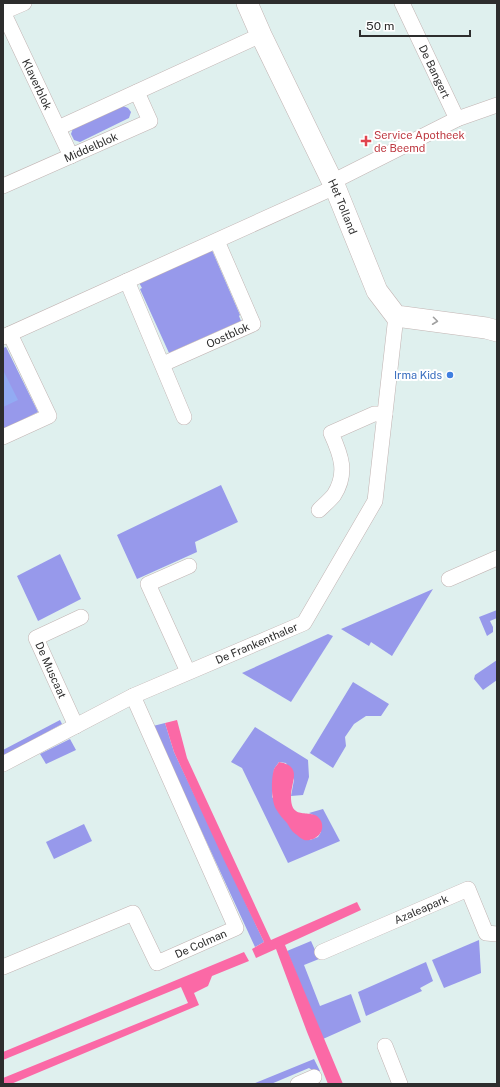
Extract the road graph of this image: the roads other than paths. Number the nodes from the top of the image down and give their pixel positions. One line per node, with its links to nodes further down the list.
1 (24, 3): 4 (street)
2 (247, 3): 5 (street, Het Tolland)
3 (402, 3): 8 (street, De Bangert)
4 (3, 12): 9 (street, Klaverblok)
5 (261, 35): 6 (street); 11 (street, Het Tolland)
6 (137, 92): 9 (street); 10 (street, Middelblok)
7 (497, 105): 8 (street)
8 (457, 119): 11 (street)
9 (58, 128): 10 (street, Klaverblok)
10 (71, 156): 12 (street, Middelblok)
11 (333, 185): 13 (street); 15 (street, Het Tolland)
12 (3, 186)
13 (217, 241): 14 (street); 18 (street, Oostblok)
14 (127, 281): 17 (street); 18 (street)
15 (396, 316): 16 (street, one-way to 16); 19 (street, De Frankenthaler)
16 (497, 330)
17 (6, 336): 21 (street)
18 (163, 364): 20 (street)
19 (385, 414): 22 (street); 27 (street, De Frankenthaler)
20 (184, 417)
21 (3, 437)
22 (319, 510)
23 (497, 558): 25 (street)
24 (189, 566): 27 (street)
25 (449, 579)
26 (81, 617): 29 (street, De Muscaat)
27 (188, 672): 28 (street, De Frankenthaler)
28 (132, 696): 29 (street, De Frankenthaler); 33 (street, De Colman)
29 (76, 726): 30 (street, De Frankenthaler)
30 (3, 764)
31 (497, 934): 32 (street, Azaleapark)
32 (322, 952)
33 (5, 961)
34 (385, 1046): 37 (street)
35 (314, 1077): 36 (street)
36 (298, 1084)
37 (400, 1084)

